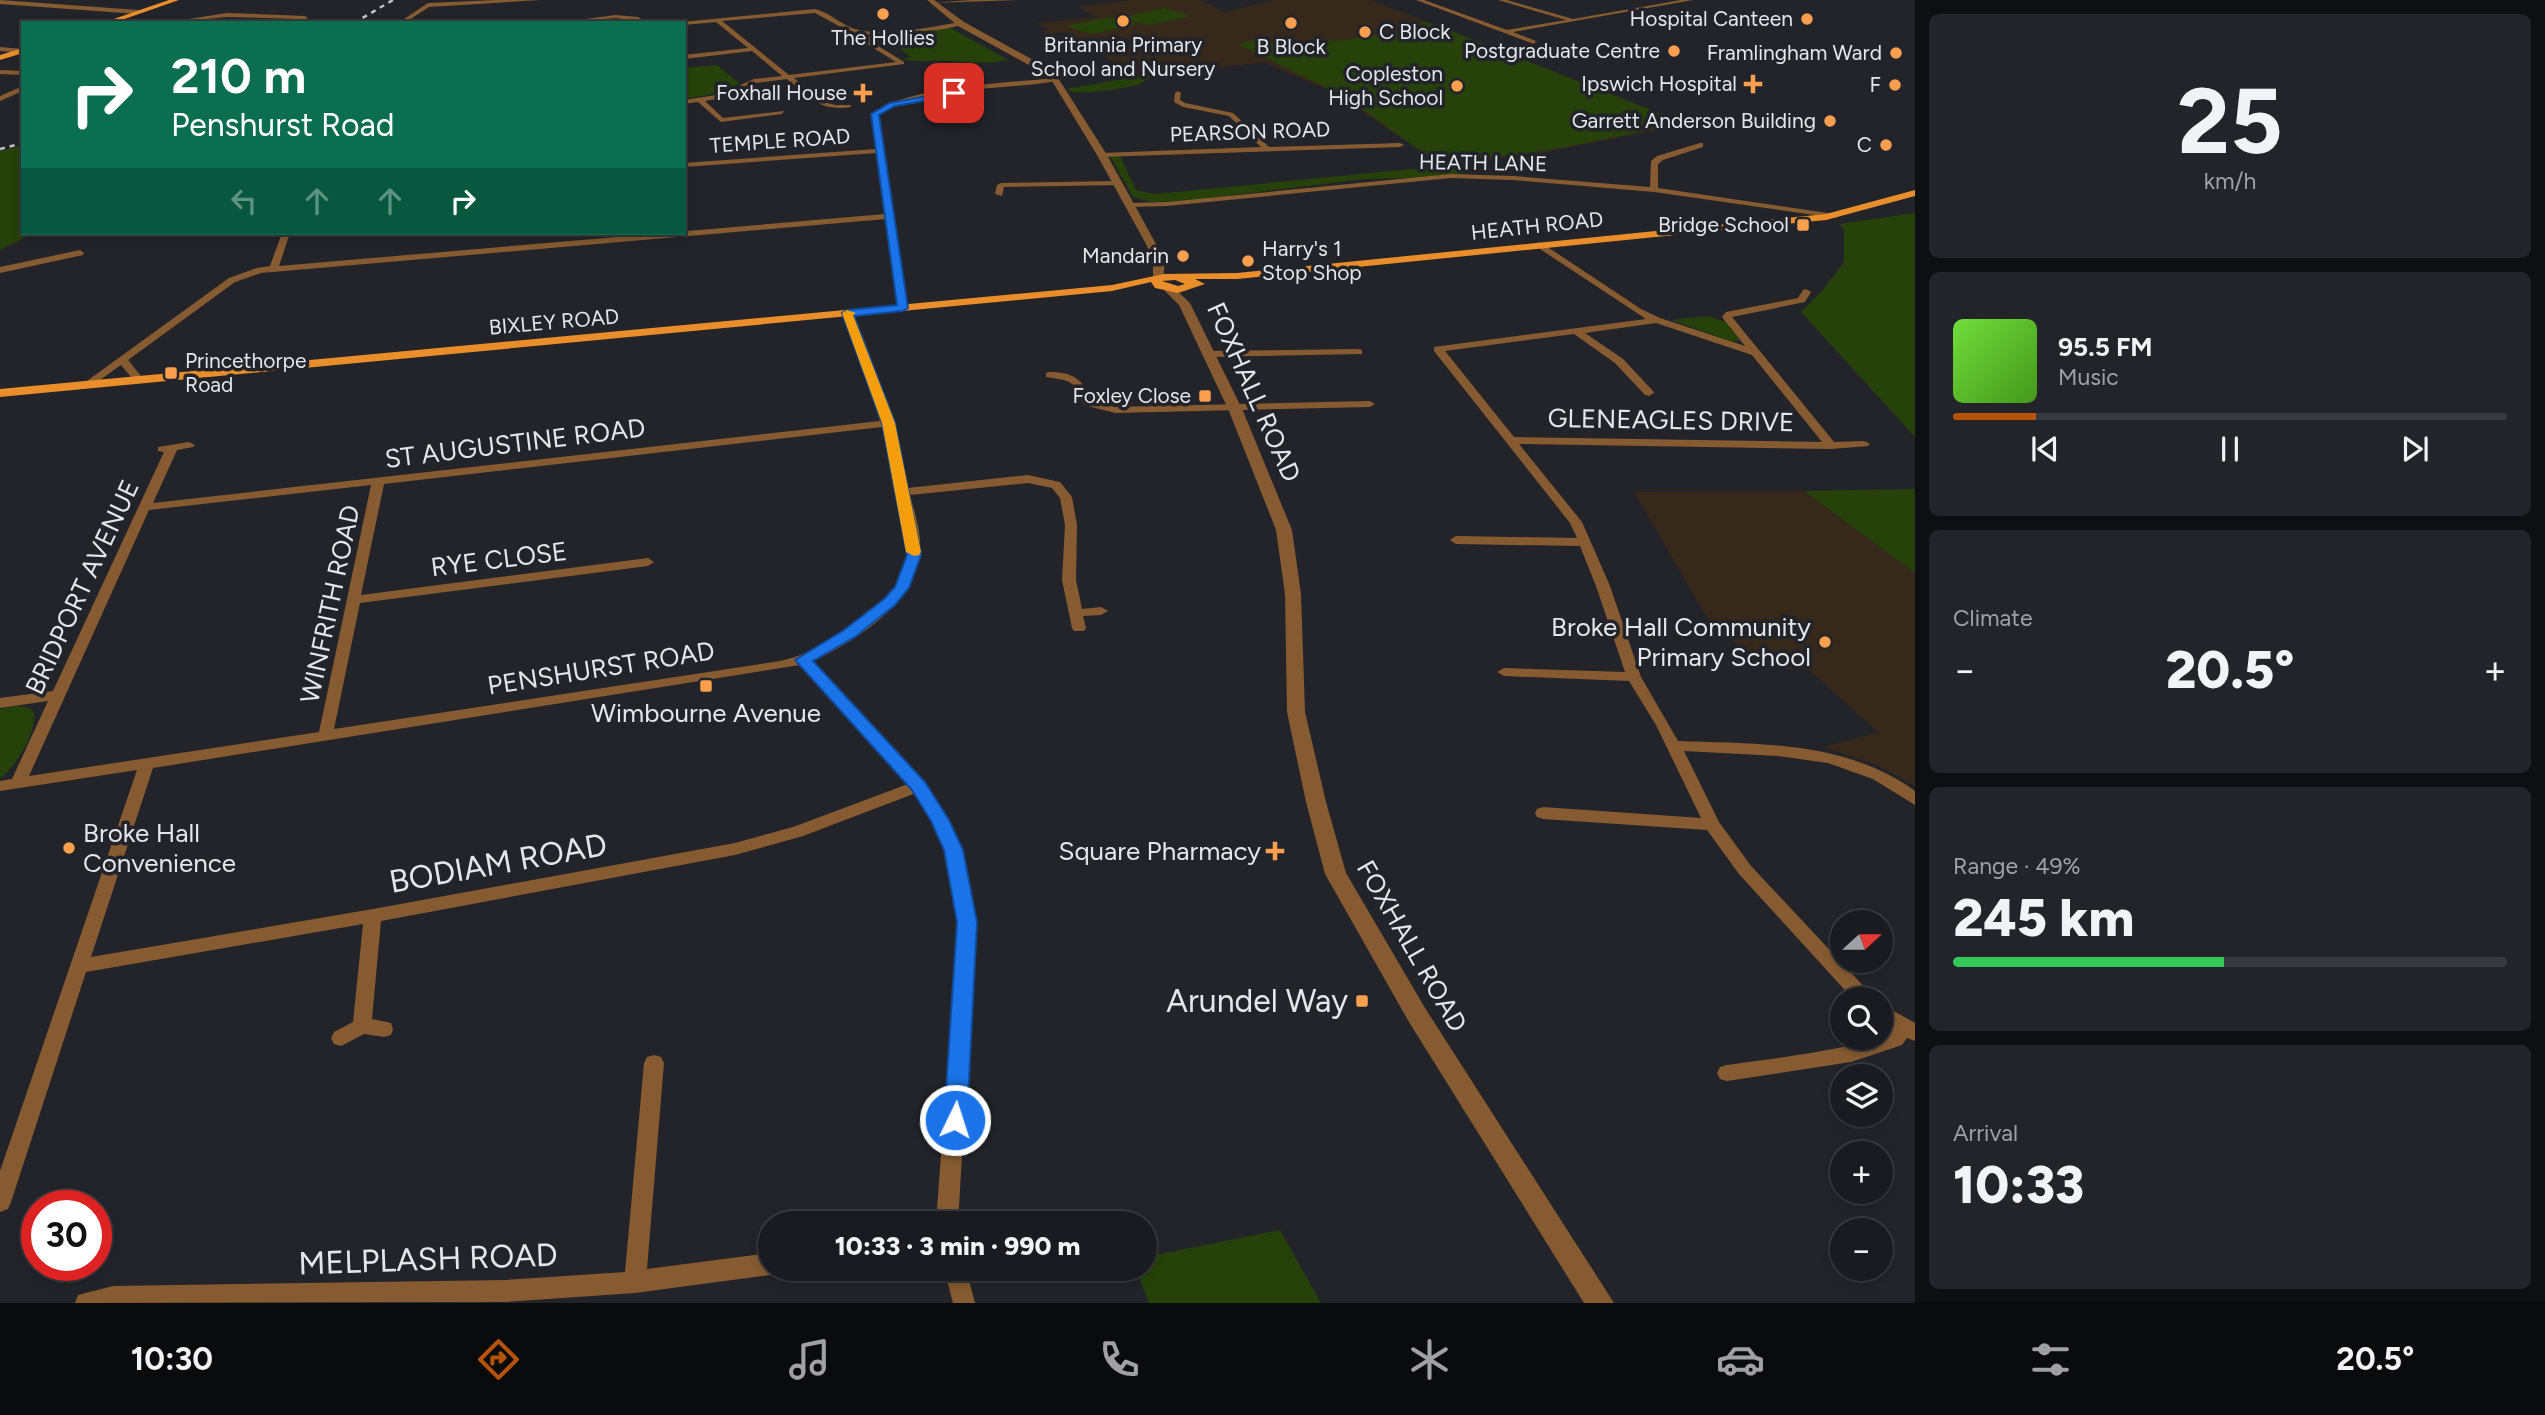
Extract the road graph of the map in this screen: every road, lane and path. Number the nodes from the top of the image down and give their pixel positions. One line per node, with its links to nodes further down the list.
1 (65, 0): 12 (street)
2 (176, 0): 14 (main road)
3 (537, 0): 8 (street)
4 (1016, 0): 10 (street)
5 (1419, 0): 26 (street)
6 (1501, 0): 19 (street)
7 (1690, 0): 19 (street)
8 (506, 1): 16 (street)
9 (0, 2): 11 (street)
10 (932, 2): 25 (street)
11 (22, 4): 12 (street); 13 (street)
12 (48, 5): 14 (street)
13 (0, 10)
14 (138, 12): 20 (main road)
15 (706, 13): 18 (street)
16 (407, 19)
17 (570, 19): 23 (street)
18 (718, 20): 24 (street); 27 (street); 29 (street)
19 (1574, 20): 26 (street)
20 (110, 21)
21 (181, 21): 22 (street)
22 (300, 21)
23 (643, 21)
24 (686, 23)
25 (961, 24): 27 (street); 37 (street)
26 (1506, 32): 28 (street)
27 (881, 33): 36 (street)
28 (1534, 42)
29 (755, 49): 32 (street); 36 (street)
30 (0, 50): 31 (street)
31 (19, 50): 33 (main road)
32 (686, 57)
33 (0, 58)
34 (0, 72): 35 (street)
35 (21, 72)
36 (790, 77): 42 (street); 44 (street)
37 (1055, 80): 49 (street); 50 (street)
38 (21, 89): 40 (street)
39 (1178, 93): 48 (street)
40 (0, 99): 41 (street)
41 (21, 100)
42 (700, 100): 43 (street); 45 (street)
43 (686, 102)
44 (849, 106)
45 (782, 112)
46 (1400, 145): 48 (street, PEARSON ROAD)
47 (1700, 145): 53 (street)
48 (1266, 148): 50 (street, PEARSON ROAD)
49 (879, 151): 51 (street, TEMPLE ROAD); 60 (street)
50 (1102, 155): 52 (street)
51 (686, 165)
52 (1116, 183): 55 (street); 57 (street)
53 (1654, 190): 57 (street, HEATH LANE); 58 (street, HEATH LANE)
54 (1915, 193): 59 (main road, HEATH ROAD)
55 (999, 194)
56 (1915, 203): 59 (main road, HEATH ROAD)
57 (1129, 205): 67 (street)
58 (1785, 210): 59 (street, HEATH LANE); 61 (street)
59 (1838, 215): 61 (main road, HEATH ROAD)
60 (889, 216): 62 (street); 76 (street)
61 (1798, 220): 65 (main road, HEATH ROAD)
62 (686, 233)
63 (285, 235): 68 (street)
64 (664, 235): 68 (street)
65 (1540, 245): 71 (main road, HEATH ROAD); 78 (street)
66 (80, 253): 69 (street)
67 (1159, 260): 70 (street); 72 (street)
68 (274, 268): 83 (street)
69 (0, 270)
70 (1180, 276): 71 (main road, HEATH ROAD); 72 (main road, HEATH ROAD); 73 (main road)
71 (1237, 276): 73 (main road, HEATH ROAD)
72 (1162, 284): 73 (main road, HEATH ROAD); 75 (street, FOXHALL ROAD); 76 (main road, BIXLEY ROAD)
73 (1189, 287): 75 (street, FOXHALL ROAD)
74 (1806, 292): 81 (street, GLENEAGLES DRIVE)
75 (1184, 303): 82 (street, FOXHALL ROAD)
76 (903, 308): 77 (main road, BIXLEY ROAD)
77 (847, 313): 85 (main road, BIXLEY ROAD); 91 (street, PENSHURST ROAD)
78 (1657, 320): 79 (street); 81 (street)
79 (1576, 331): 88 (street); 92 (street)
80 (1358, 352): 82 (street)
81 (1754, 352): 95 (street, GLENEAGLES DRIVE)
82 (1207, 354): 90 (street, FOXHALL ROAD)
83 (122, 360): 85 (street); 86 (street)
84 (1050, 375): 90 (street)
85 (140, 381): 86 (main road, BIXLEY ROAD)
86 (85, 386): 87 (main road, BIXLEY ROAD)
87 (0, 393)
88 (1649, 393)
89 (1370, 404): 90 (street)
90 (1234, 407): 139 (street, FOXHALL ROAD)
91 (888, 423): 96 (street, ST AUGUSTINE ROAD); 97 (street, PENSHURST ROAD)
92 (1510, 440): 95 (street, GLENEAGLES DRIVE); 101 (street)
93 (1864, 444): 95 (street, GLENEAGLES DRIVE)
94 (189, 445): 98 (street, BRIDPORT AVENUE)
95 (1831, 446)
96 (378, 482): 98 (street, ST AUGUSTINE ROAD); 104 (street, WINFRITH ROAD)
97 (903, 492): 106 (street); 108 (street, PENSHURST ROAD)
98 (146, 507): 111 (street, BRIDPORT AVENUE)
99 (1456, 540): 100 (street)
100 (1476, 541): 101 (street); 102 (street)
101 (1585, 542): 110 (street)
102 (1483, 554)
103 (648, 562): 104 (street, RYE CLOSE)
104 (355, 600): 113 (street, WINFRITH ROAD)
105 (1101, 611): 106 (street)
106 (1076, 613): 107 (street)
107 (1079, 628)
108 (803, 660): 113 (street, PENSHURST ROAD); 118 (street)
109 (1504, 672): 110 (street)
110 (1634, 677): 114 (street)
111 (60, 695): 112 (street); 116 (street, BRIDPORT AVENUE)
112 (0, 703)
113 (326, 734): 115 (street, PENSHURST ROAD)
114 (1674, 746): 119 (street); 121 (street)
115 (147, 763): 116 (street, PENSHURST ROAD); 123 (street)
116 (19, 783): 117 (street, PENSHURST ROAD)
117 (0, 786)
118 (919, 786): 122 (street, BODIAM ROAD); 133 (street)
119 (1915, 799)
120 (1543, 813): 121 (street)
121 (1712, 825): 124 (street)
122 (373, 916): 123 (street, BODIAM ROAD); 126 (street)
123 (79, 966): 132 (street)
124 (1853, 987)
125 (1893, 1019): 128 (street)
126 (362, 1026): 127 (street); 129 (street)
127 (384, 1029)
128 (1910, 1029): 131 (street)
129 (341, 1038)
130 (654, 1063): 136 (street)
131 (1727, 1073)
132 (0, 1202)
133 (948, 1211)
134 (758, 1266): 136 (street, MELPLASH ROAD)
135 (958, 1281): 138 (street)
136 (635, 1282): 137 (street, MELPLASH ROAD)
137 (86, 1303)
138 (964, 1303)
139 (1600, 1303)

